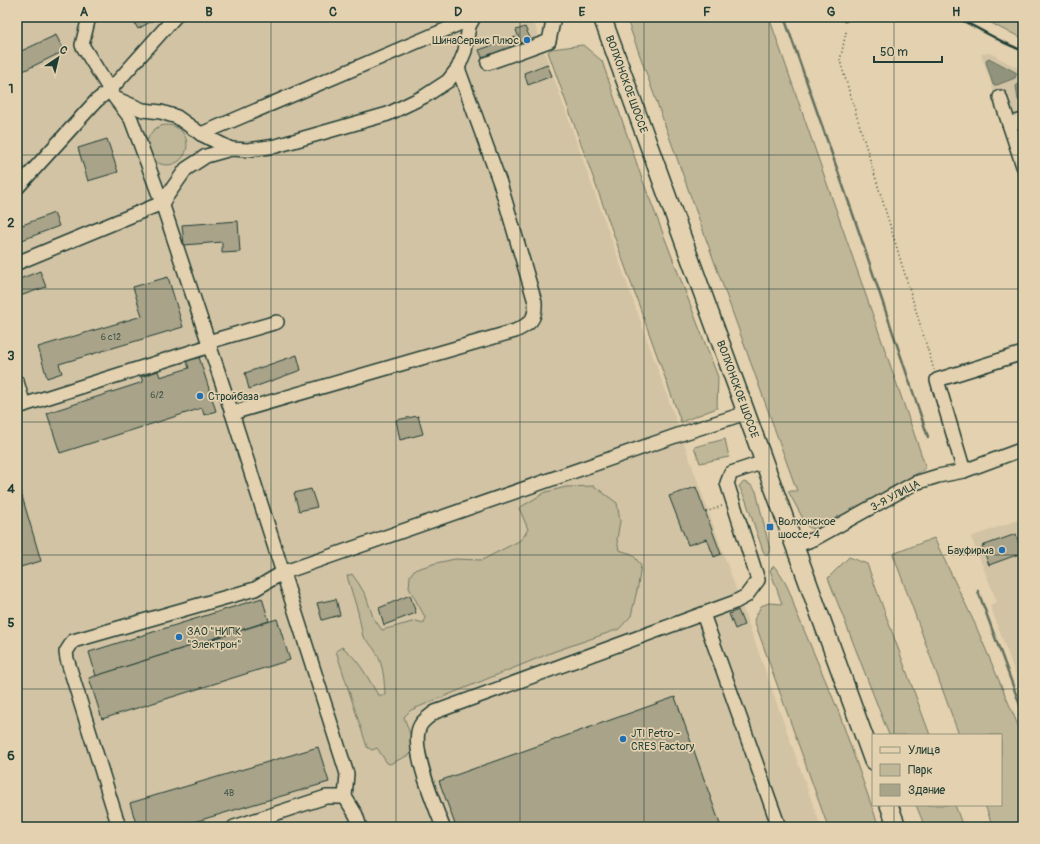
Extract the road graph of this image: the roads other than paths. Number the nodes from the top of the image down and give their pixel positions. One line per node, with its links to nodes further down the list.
1 (89, 17): 8 (street)
2 (175, 17): 8 (street)
3 (473, 17): 7 (street); 12 (street)
4 (554, 17): 6 (street)
5 (602, 17): 24 (main road, ВОЛХОНСКОЕ ШОССЕ)
6 (488, 64)
7 (458, 68): 13 (street); 23 (street)
8 (112, 94): 12 (street); 15 (street); 16 (street)
9 (1000, 97): 11 (street)
10 (1023, 120): 11 (street)
11 (1009, 124): 14 (street)
12 (200, 134): 13 (street)
13 (231, 149): 16 (street)
14 (1023, 166)
15 (17, 188)
16 (162, 203): 17 (street); 19 (street)
17 (17, 263)
18 (277, 322): 19 (street)
19 (209, 344): 22 (street); 23 (street)
20 (1023, 354): 27 (street)
21 (17, 382): 22 (street)
22 (20, 406)
23 (232, 413): 29 (street)
24 (746, 413): 26 (main road, ВОЛХОНСКОЕ ШОССЕ); 29 (street)
25 (1023, 449): 27 (street, 3-Я УЛИЦА)
26 (764, 462): 28 (main road, ВОЛХОНСКОЕ ШОССЕ); 30 (street)
27 (964, 471): 28 (street, 3-Я УЛИЦА)
28 (795, 546): 31 (main road, ВОЛХОНСКОЕ ШОССЕ)
29 (282, 573): 32 (street); 34 (street)
30 (703, 614): 37 (street); 38 (street)
31 (872, 758)
32 (345, 797): 35 (street); 36 (street)
33 (889, 806): 39 (main road)
34 (119, 827)
35 (234, 827)
36 (360, 827)
37 (443, 827)
38 (779, 827)
39 (897, 827)

